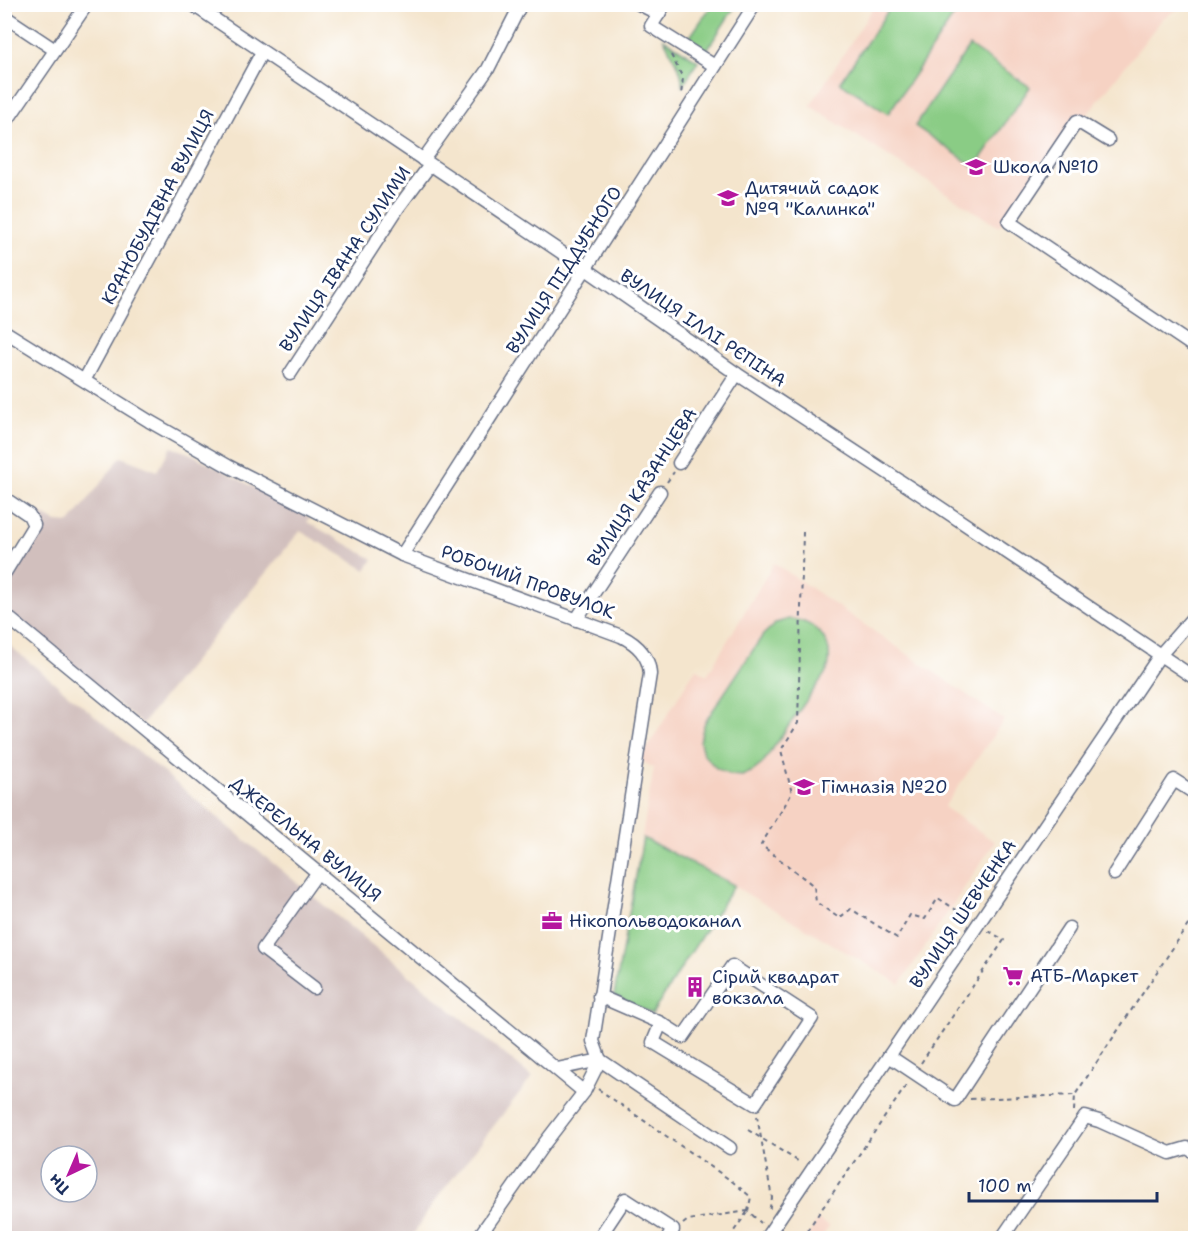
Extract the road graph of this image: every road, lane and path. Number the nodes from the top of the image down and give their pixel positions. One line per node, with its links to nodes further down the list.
1 (87, 4): 9 (street)
2 (192, 4): 10 (street, ВУЛИЦЯ ІЛЛІ РЄПІНА)
3 (521, 4): 15 (street, ВУЛИЦЯ ІВАНА СУЛИМИ)
4 (639, 4): 6 (street)
5 (755, 4): 11 (street, ВУЛИЦЯ ПІДДУБНОГО)
6 (662, 9): 8 (street)
7 (4, 16): 9 (street)
8 (661, 33): 11 (street); 12 (path)
9 (55, 50): 13 (street)
10 (262, 52): 15 (street, ВУЛИЦЯ ІЛЛІ РЄПІНА); 21 (street, КРАНОБУДІВНА ВУЛИЦЯ)
11 (715, 66): 16 (street, ВУЛИЦЯ ПІДДУБНОГО)
12 (681, 95)
13 (4, 125)
14 (1108, 140): 18 (street)
15 (426, 163): 16 (street, ВУЛИЦЯ ІЛЛІ РЄПІНА); 19 (street, ВУЛИЦЯ ІВАНА СУЛИМИ)
16 (586, 269): 20 (street, ВУЛИЦЯ ІЛЛІ РЄПІНА); 26 (street, ВУЛИЦЯ ПІДДУБНОГО)
17 (4, 330): 21 (street, РОБОЧИЙ ПРОВУЛОК)
18 (1196, 348)
19 (290, 374)
20 (737, 374): 22 (street, ВУЛИЦЯ КАЗАНЦЕВА); 31 (street, ВУЛИЦЯ ІЛЛІ РЄПІНА)
21 (85, 379): 26 (street, РОБОЧИЙ ПРОВУЛОК)
22 (680, 463): 23 (path, ВУЛИЦЯ КАЗАНЦЕВА)
23 (660, 492): 30 (street, ВУЛИЦЯ КАЗАНЦЕВА)
24 (4, 498): 27 (street)
25 (803, 532): 37 (path)
26 (402, 555): 30 (street, РОБОЧИЙ ПРОВУЛОК)
27 (4, 574)
28 (4, 614): 34 (street, ДЖЕРЕЛЬНА ВУЛИЦЯ)
29 (1196, 614): 31 (street, ВУЛИЦЯ ШЕВЧЕНКА)
30 (576, 620): 41 (street, РОБОЧИЙ ПРОВУЛОК)
31 (1160, 655): 32 (street, ВУЛИЦЯ ІЛЛІ РЄПІНА); 43 (street, ВУЛИЦЯ ШЕВЧЕНКА)
32 (1196, 679)
33 (1196, 794): 35 (street)
34 (318, 872): 40 (street); 46 (street, ДЖЕРЕЛЬНА ВУЛИЦЯ)
35 (1114, 874)
36 (1196, 913): 49 (path)
37 (976, 922)
38 (985, 928): 45 (path)
39 (1069, 928): 49 (street)
40 (314, 988)
41 (599, 996): 42 (street); 44 (street, РОБОЧИЙ ПРОВУЛОК)
42 (661, 1023): 50 (street); 50 (street)
43 (889, 1056): 49 (street); 55 (street, ВУЛИЦЯ ШЕВЧЕНКА)
44 (600, 1060): 46 (street); 48 (street); 53 (street)
45 (919, 1065)
46 (557, 1069): 48 (street, ДЖЕРЕЛЬНА ВУЛИЦЯ)
47 (913, 1075): 62 (path)
48 (587, 1087): 56 (path); 59 (street)
49 (955, 1100)
50 (755, 1104): 52 (path)
51 (748, 1130): 52 (path)
52 (761, 1138): 55 (path); 57 (path)
53 (730, 1148)
54 (1196, 1153): 63 (street)
55 (812, 1170): 57 (street, ВУЛИЦЯ ШЕВЧЕНКА)
56 (748, 1211): 57 (path); 58 (path); 61 (path)
57 (767, 1233)
58 (671, 1234): 60 (street)
59 (478, 1239)
60 (599, 1239)
61 (729, 1239)
62 (802, 1239)
63 (1002, 1239)

